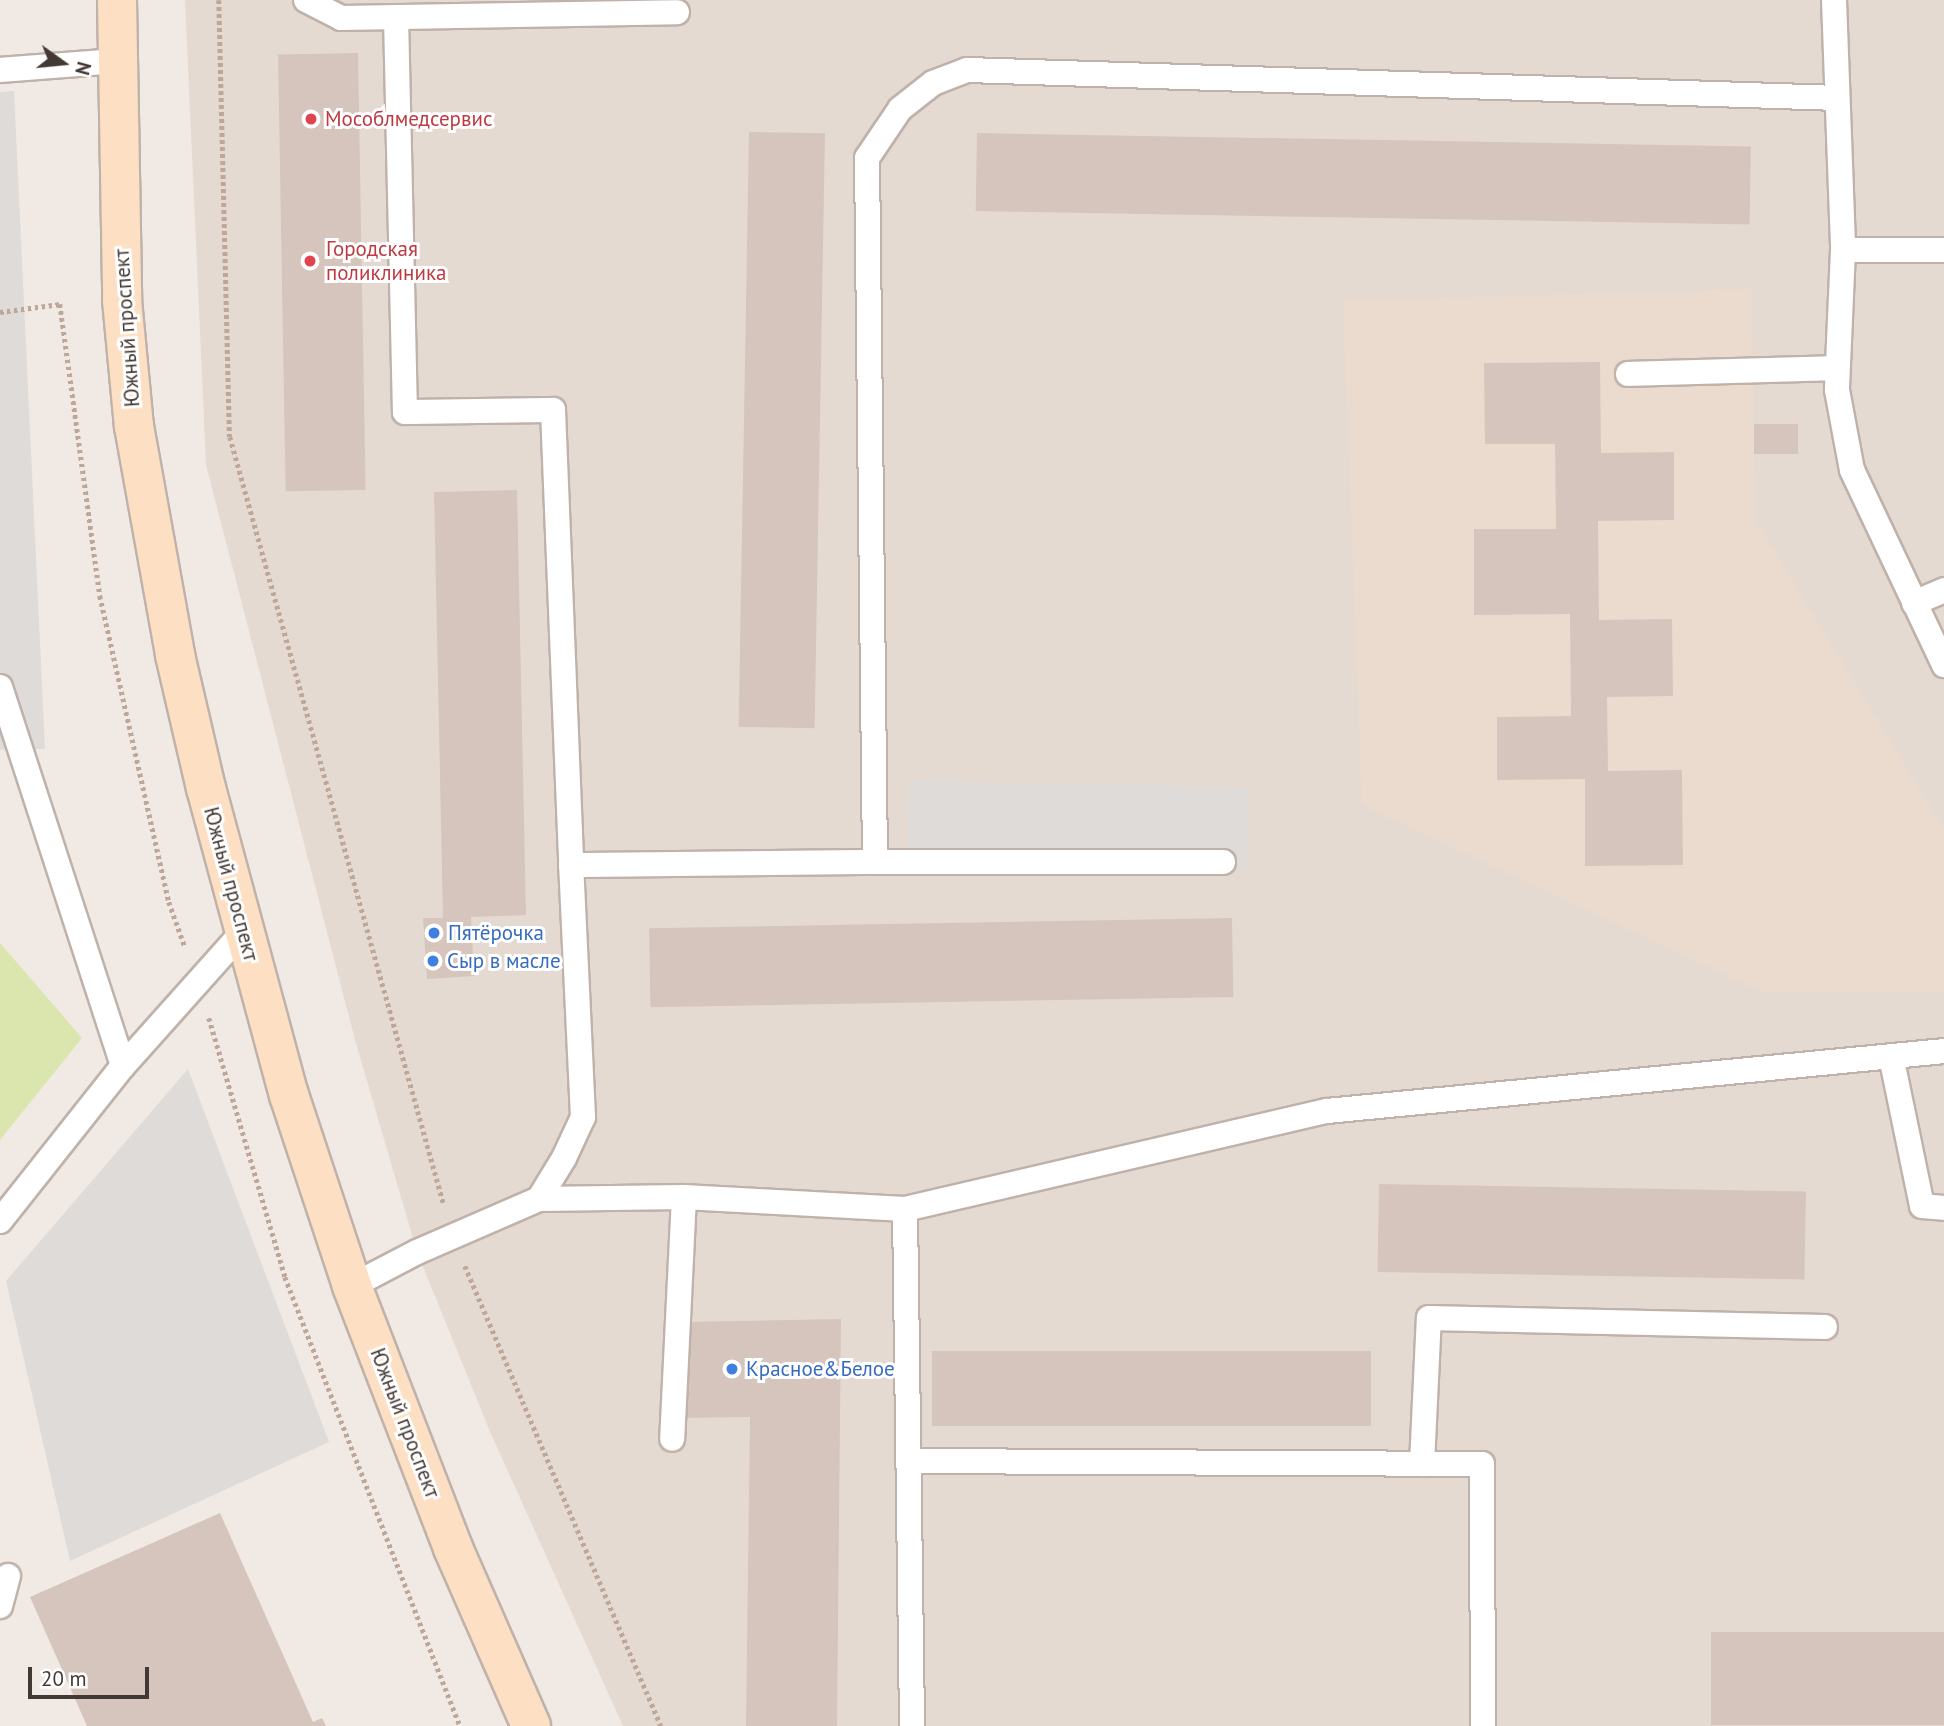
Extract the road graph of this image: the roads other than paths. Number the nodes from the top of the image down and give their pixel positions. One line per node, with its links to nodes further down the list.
1 (117, 0): 6 (main road, Южный проспект)
2 (306, 0): 5 (lane)
3 (1834, 0): 8 (lane)
4 (677, 12): 5 (lane)
5 (396, 17): 19 (lane)
6 (118, 61): 7 (lane); 20 (main road, Южный проспект)
7 (0, 70)
8 (1837, 99): 9 (lane); 17 (lane)
9 (1843, 250): 10 (lane); 11 (lane)
10 (1944, 250)
11 (1838, 368): 12 (lane); 14 (lane)
12 (1628, 374)
13 (1944, 590): 14 (lane)
14 (1914, 603): 15 (lane)
15 (1944, 665)
16 (0, 687): 23 (lane)
17 (875, 862): 18 (lane); 19 (lane)
18 (1223, 862)
19 (571, 865): 25 (lane)
20 (243, 932): 23 (lane); 29 (main road, Южный проспект)
21 (1944, 1051): 22 (lane)
22 (1891, 1056): 26 (lane); 27 (lane)
23 (123, 1066): 28 (lane)
24 (684, 1197): 25 (lane); 27 (lane); 31 (lane)
25 (540, 1199): 29 (lane)
26 (1944, 1208)
27 (905, 1209): 32 (lane)
28 (0, 1221)
29 (352, 1286): 36 (main road, Южный проспект)
30 (1825, 1327): 33 (lane)
31 (673, 1439)
32 (908, 1461): 33 (lane); 37 (lane)
33 (1422, 1464): 38 (lane)
34 (8, 1576): 35 (lane)
35 (0, 1606)
36 (531, 1726)
37 (912, 1726)
38 (1483, 1726)

